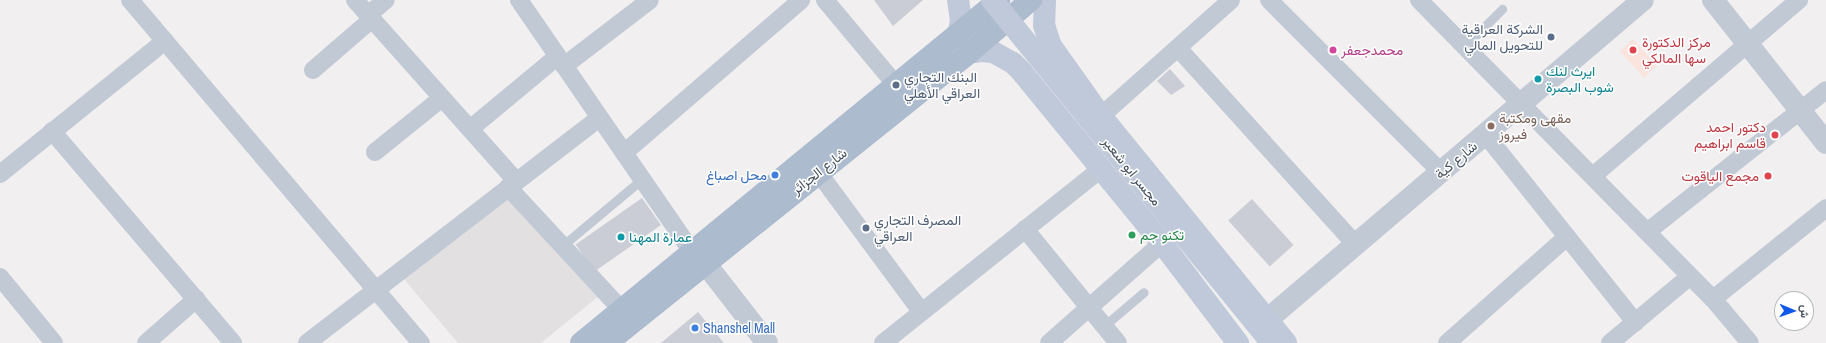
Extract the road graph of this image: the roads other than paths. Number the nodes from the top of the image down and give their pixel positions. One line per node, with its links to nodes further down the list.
1 (130, 0): 22 (street)
2 (355, 0): 21 (street)
3 (386, 0): 21 (street)
4 (519, 0): 28 (street)
5 (650, 0): 28 (street)
6 (800, 0): 43 (street)
7 (825, 0): 31 (street)
8 (958, 0): 24 (main road)
9 (975, 0): 83 (main road, مجسر ابو شعير)
10 (992, 0): 84 (main road, مجسر ابو شعير, bridge)
11 (999, 0): 24 (main road, شارع الجزائر)
12 (1031, 0): 24 (main road, شارع الجزائر)
13 (1045, 0): 25 (main road)
14 (1231, 0): 27 (street)
15 (1269, 0): 46 (street)
16 (1643, 0): 34 (street, شارع كية)
17 (1713, 0): 23 (street)
18 (1799, 0): 23 (street)
19 (1428, 3): 26 (street)
20 (1502, 9): 26 (lane)
21 (370, 17): 29 (street); 33 (street)
22 (165, 41): 39 (street); 61 (street)
23 (1748, 44): 35 (street); 48 (street)
24 (963, 45): 30 (main road); 31 (main road, شارع الجزائر); 45 (main road, شارع الجزائر)
25 (1051, 46): 30 (main road); 36 (main road)
26 (1464, 47): 34 (street)
27 (1178, 48): 36 (street); 56 (street)
28 (561, 61): 37 (street); 38 (street)
29 (313, 70)
30 (1021, 71): 44 (main road)
31 (896, 85): 58 (main road, شارع الجزائر)
32 (1826, 90): 35 (street)
33 (442, 98): 38 (street); 42 (street)
34 (1520, 105): 40 (street, شارع كية); 48 (street)
35 (1800, 110): 41 (street); 53 (street)
36 (1101, 116): 68 (main road)
37 (599, 118): 43 (street); 50 (street)
38 (470, 129): 50 (street)
39 (52, 131): 47 (street); 63 (street)
40 (1485, 134): 46 (street, شارع كية); 54 (street)
41 (1826, 143)
42 (375, 152)
43 (624, 153): 49 (street)
44 (1102, 168): 52 (street); 55 (main road)
45 (818, 172): 58 (main road, شارع الجزائر); 67 (street)
46 (1441, 172): 56 (street, شارع كية)
47 (0, 174)
48 (1594, 175): 53 (street)
49 (642, 179): 57 (lane); 58 (street)
50 (512, 184): 57 (street); 61 (street)
51 (1826, 208): 64 (street)
52 (1025, 229): 65 (street); 67 (street)
53 (1648, 232): 59 (street)
54 (1567, 237): 69 (street); 86 (street)
55 (1162, 243): 65 (street); 82 (main road)
56 (1356, 245): 68 (street, شارع كية)
57 (562, 246): 66 (street)
58 (699, 258): 66 (main road, شارع الجزائر); 77 (main road, شارع الجزائر); 78 (street)
59 (1690, 276): 64 (street); 69 (street)
60 (0, 277): 72 (street)
61 (375, 289): 71 (street); 75 (street)
62 (1144, 292): 70 (lane)
63 (196, 299): 73 (street); 74 (street)
64 (1713, 299): 88 (street)
65 (1088, 308): 70 (street); 80 (street)
66 (622, 310): 76 (main road, شارع الجزائر)
67 (921, 312): 79 (street)
68 (1268, 319): 85 (main road)
69 (1635, 322): 87 (street)
70 (1104, 326): 81 (street)
71 (320, 339)
72 (54, 343)
73 (146, 343)
74 (233, 343)
75 (421, 343)
76 (581, 343)
77 (608, 343)
78 (767, 343)
79 (883, 343)
80 (1049, 343)
81 (1118, 343)
82 (1238, 343)
83 (1254, 343)
84 (1272, 343)
85 (1286, 343)
86 (1447, 343)
87 (1610, 343)
88 (1750, 343)

